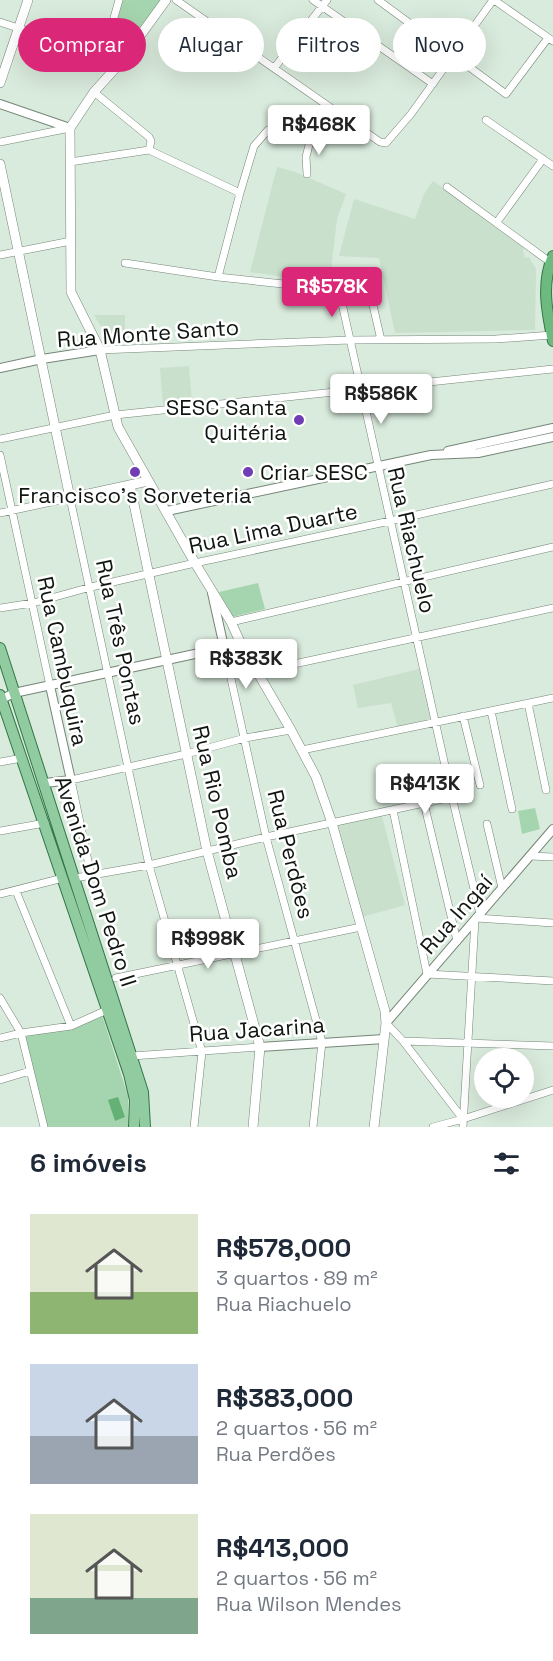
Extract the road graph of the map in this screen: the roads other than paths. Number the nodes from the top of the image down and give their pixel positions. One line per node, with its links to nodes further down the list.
1 (28, 0): 9 (main road)
2 (119, 0): 10 (street)
3 (166, 0): 14 (main road)
4 (176, 0): 18 (street)
5 (313, 0): 8 (street)
6 (378, 0): 11 (street)
7 (493, 0): 12 (street); 17 (street)
8 (325, 3): 18 (street); 23 (street)
9 (22, 18)
10 (114, 18)
11 (403, 18)
12 (480, 18)
13 (0, 22): 15 (street)
14 (146, 28)
15 (18, 29)
16 (18, 32): 22 (main road)
17 (551, 40): 21 (street)
18 (275, 67): 23 (street)
19 (112, 72): 24 (main road)
20 (442, 72): 23 (street)
21 (477, 72)
22 (0, 83)
23 (433, 84)
24 (94, 92): 27 (main road); 29 (street)
25 (0, 104): 27 (street)
26 (486, 120): 30 (street)
27 (70, 128): 28 (street); 31 (main road)
28 (0, 142)
29 (148, 150): 31 (street); 36 (street)
30 (543, 159): 33 (street); 37 (street)
31 (70, 162): 38 (main road)
32 (0, 164): 39 (main road, Rua Três Pontas)
33 (553, 166)
34 (307, 174): 36 (street)
35 (447, 187): 37 (street)
36 (240, 193): 43 (street)
37 (497, 222): 41 (street)
38 (70, 241): 39 (street); 48 (main road)
39 (18, 251): 40 (street); 49 (main road, Rua Três Pontas)
40 (0, 255)
41 (552, 257): 45 (highway)
42 (125, 263): 43 (street)
43 (218, 277): 46 (street, Rua Riachuelo)
44 (368, 279): 47 (street)
45 (552, 338): 47 (street, Rua Monte Santo)
46 (350, 340): 47 (street, Rua Monte Santo); 48 (street, Rua Monte Santo); 52 (street, Rua Riachuelo)
47 (381, 340)
48 (100, 350): 49 (street, Rua Monte Santo); 53 (main road)
49 (42, 359): 50 (street, Rua Monte Santo); 54 (main road, Rua Três Pontas)
50 (0, 368)
51 (553, 369): 52 (street)
52 (360, 389): 53 (street); 60 (street, Rua Riachuelo)
53 (115, 415): 54 (street); 61 (main road)
54 (55, 426): 57 (street); 64 (main road, Rua Três Pontas)
55 (553, 428): 59 (street)
56 (553, 437): 59 (street)
57 (0, 439)
58 (0, 455): 65 (street, Rua Cambuquira)
59 (431, 455): 60 (street)
60 (377, 467): 66 (street); 68 (street, Rua Riachuelo)
61 (148, 481): 63 (main road); 66 (main road)
62 (553, 484): 68 (street, Rua Lima Duarte)
63 (130, 485): 64 (main road); 71 (main road, Rua Rio Pomba)
64 (70, 498): 65 (street); 73 (street, Rua Três Pontas)
65 (12, 512): 67 (street); 75 (street, Rua Cambuquira)
66 (167, 512): 70 (main road)
67 (0, 513)
68 (390, 522): 70 (street, Rua Lima Duarte); 72 (street, Rua Riachuelo)
69 (553, 547): 72 (street)
70 (195, 563): 71 (street, Rua Lima Duarte); 74 (main road)
71 (148, 573): 73 (street, Rua Lima Duarte); 83 (main road, Rua Rio Pomba)
72 (403, 583): 78 (street); 79 (street, Rua Riachuelo)
73 (91, 587): 75 (street, Rua Lima Duarte); 85 (street, Rua Três Pontas)
74 (211, 589): 78 (main road); 81 (street, Rua Perdões)
75 (33, 603): 76 (street, Rua Lima Duarte); 86 (street, Rua Cambuquira)
76 (0, 608)
77 (553, 608): 79 (street)
78 (231, 622): 80 (main road)
79 (416, 639): 84 (street); 93 (street, Rua Riachuelo)
80 (241, 644): 81 (street); 84 (main road)
81 (224, 647): 83 (street); 95 (street, Rua Perdões)
82 (0, 648): 87 (main road, Avenida Dom Pedro II)
83 (167, 660): 85 (street); 97 (main road, Rua Rio Pomba)
84 (257, 672): 94 (main road)
85 (107, 674): 86 (street); 100 (street, Rua Três Pontas)
86 (50, 686): 87 (street); 101 (street, Rua Cambuquira)
87 (14, 693): 88 (street); 102 (main road, Avenida Dom Pedro II)
88 (0, 698): 98 (main road, Avenida Dom Pedro II)
89 (553, 698): 90 (street)
90 (528, 703): 91 (street); 104 (street)
91 (491, 711): 92 (street); 107 (street)
92 (464, 716): 93 (street); 103 (street)
93 (435, 723): 96 (street); 105 (street, Rua Riachuelo)
94 (291, 730): 95 (street); 96 (main road)
95 (245, 738): 97 (street); 114 (street, Rua Perdões)
96 (302, 750): 110 (main road)
97 (186, 754): 100 (street); 115 (main road, Rua Rio Pomba)
98 (22, 758): 99 (street); 109 (main road, Avenida Dom Pedro II)
99 (0, 762)
100 (128, 768): 101 (street); 118 (street, Rua Três Pontas)
101 (70, 780): 102 (street); 119 (street, Rua Cambuquira)
102 (45, 783): 121 (main road, Avenida Dom Pedro II)
103 (480, 785)
104 (546, 790)
105 (452, 797): 106 (street); 125 (street, Rua Riachuelo)
106 (424, 802): 108 (street); 131 (street)
107 (512, 809)
108 (393, 810): 110 (street); 133 (street)
109 (45, 823): 113 (street); 120 (main road, Avenida Dom Pedro II)
110 (332, 823): 114 (street); 127 (main road)
111 (487, 824): 122 (street)
112 (553, 830): 116 (street, Rua Ingaí)
113 (0, 831)
114 (266, 837): 115 (street); 130 (street, Rua Perdões)
115 (207, 851): 118 (street); 132 (main road, Rua Rio Pomba)
116 (530, 856): 117 (street); 122 (street, Rua Ingaí)
117 (553, 857)
118 (149, 865): 119 (street); 135 (street, Rua Três Pontas)
119 (91, 875): 121 (street)
120 (63, 878): 123 (street); 141 (main road, Avenida Dom Pedro II)
121 (75, 878): 153 (main road, Avenida Dom Pedro II)
122 (501, 885): 125 (street, Rua Ingaí)
123 (16, 891): 124 (street); 143 (street)
124 (0, 894)
125 (477, 917): 126 (street); 128 (street, Rua Ingaí); 129 (street)
126 (553, 923)
127 (361, 927): 130 (street); 142 (main road)
128 (464, 932): 129 (street); 131 (street, Rua Ingaí)
129 (474, 938): 137 (street)
130 (294, 940): 132 (street); 148 (street, Rua Perdões)
131 (457, 941): 134 (street, Rua Ingaí)
132 (234, 952): 135 (street); 151 (main road, Rua Rio Pomba)
133 (423, 956): 134 (street); 136 (street)
134 (439, 960): 136 (street, Rua Ingaí)
135 (177, 964): 138 (street); 152 (street, Rua Três Pontas)
136 (428, 974): 137 (street); 142 (street, Rua Ingaí)
137 (472, 977): 139 (street); 149 (street)
138 (116, 978)
139 (553, 981)
140 (0, 998): 144 (street)
141 (107, 1010): 143 (street); 159 (main road, Avenida Dom Pedro II)
142 (386, 1023): 146 (main road); 147 (street)
143 (71, 1026): 144 (street)
144 (21, 1033): 145 (street); 154 (street)
145 (0, 1038)
146 (384, 1039): 148 (street, Rua Jacarina); 164 (main road)
147 (403, 1041): 149 (street); 157 (street)
148 (322, 1042): 151 (street, Rua Jacarina); 163 (street, Rua Perdões)
149 (468, 1044): 150 (street); 157 (street)
150 (553, 1046)
151 (260, 1047): 152 (street, Rua Jacarina); 162 (main road, Rua Rio Pomba)
152 (202, 1052): 153 (street, Rua Jacarina); 161 (street, Rua Três Pontas)
153 (132, 1056): 160 (main road, Avenida Dom Pedro II)
154 (30, 1071): 155 (street); 158 (street)
155 (0, 1080)
156 (553, 1090): 157 (street)
157 (463, 1123): 165 (street)
158 (44, 1127)
159 (134, 1127)
160 (144, 1127)
161 (194, 1127)
162 (252, 1127)
163 (313, 1127)
164 (374, 1127)
165 (433, 1127)

